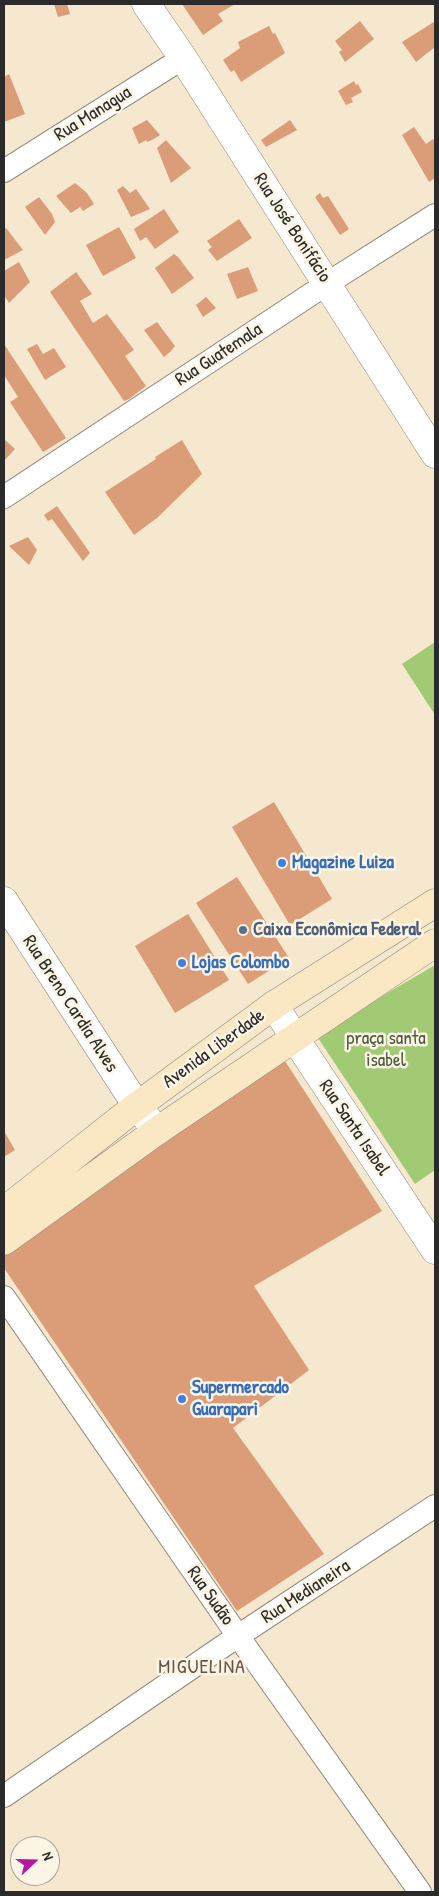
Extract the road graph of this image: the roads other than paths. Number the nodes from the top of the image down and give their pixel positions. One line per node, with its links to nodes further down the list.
1 (146, 4): 2 (street, Rua José Bonifácio)
2 (183, 58): 3 (street, Rua Managua); 5 (street, Rua José Bonifácio)
3 (4, 170)
4 (435, 215): 5 (street, Rua Guatemala)
5 (328, 284): 6 (street, Rua José Bonifácio); 7 (street, Rua Guatemala)
6 (435, 454)
7 (4, 497)
8 (4, 902): 13 (street, Rua Breno Cardia Alves)
9 (435, 903): 11 (main road, Avenida Liberdade)
10 (435, 943): 12 (main road, Avenida Liberdade)
11 (274, 1005): 12 (street, Rua Santa Isabel); 13 (main road, Avenida Liberdade)
12 (294, 1037): 14 (main road, Avenida Liberdade); 17 (street, Rua Santa Isabel)
13 (137, 1106): 14 (street, Rua Breno Cardia Alves); 15 (main road, Avenida Liberdade)
14 (157, 1131): 16 (main road, Avenida Liberdade)
15 (4, 1211)
16 (4, 1241)
17 (435, 1250)
18 (4, 1297): 20 (street, Rua Sudão)
19 (435, 1506): 20 (street, Rua Medianeira)
20 (238, 1636): 21 (street, Rua Medianeira); 22 (street, Rua Sudão)
21 (4, 1796)
22 (420, 1892)

